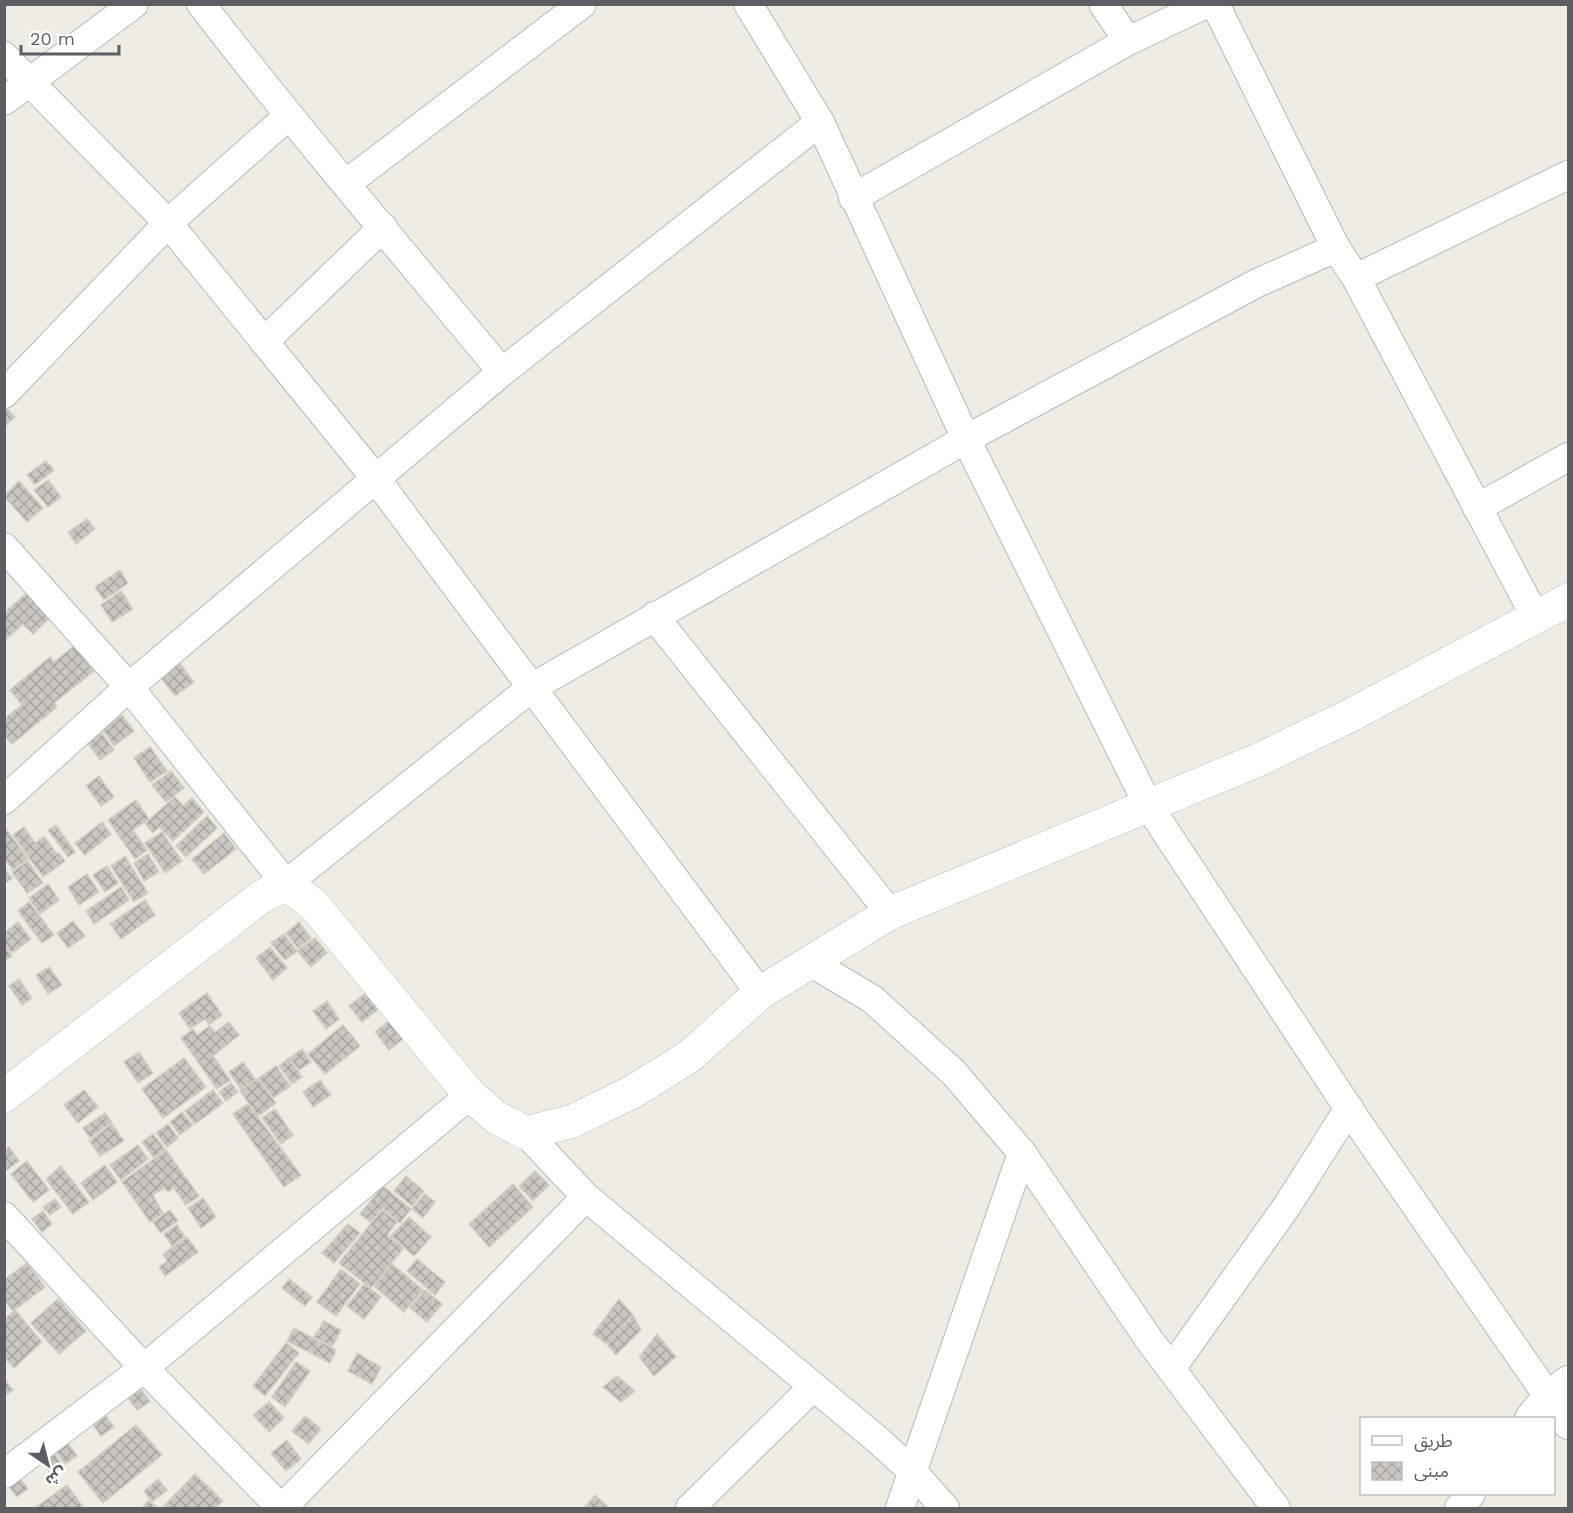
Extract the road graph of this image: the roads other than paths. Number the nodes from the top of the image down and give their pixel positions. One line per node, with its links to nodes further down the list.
1 (134, 4): 10 (street)
2 (201, 4): 12 (street)
3 (582, 4): 15 (street)
4 (748, 4): 13 (street)
5 (1103, 4): 8 (street)
6 (1206, 4): 8 (street)
7 (1215, 4): 19 (street)
8 (1128, 41): 16 (street)
9 (4, 56): 10 (street)
10 (28, 81): 11 (street); 17 (street)
11 (4, 101)
12 (287, 117): 15 (street); 17 (street)
13 (820, 122): 16 (street); 22 (street)
14 (1569, 176): 20 (street)
15 (347, 183): 18 (street)
16 (853, 198): 24 (street)
17 (168, 223): 21 (street); 23 (street)
18 (383, 227): 21 (street); 22 (street)
19 (1336, 248): 20 (street); 24 (street)
20 (1356, 278): 27 (street)
21 (264, 342): 26 (street)
22 (502, 372): 26 (street)
23 (4, 393)
24 (966, 439): 30 (street); 35 (street)
25 (1569, 457): 27 (street)
26 (376, 478): 32 (street); 33 (street)
27 (1477, 508): 31 (street)
28 (4, 547): 32 (street)
29 (1569, 600): 31 (street)
30 (654, 616): 33 (street); 37 (street)
31 (1536, 618): 35 (street)
32 (129, 687): 34 (street); 36 (street)
33 (531, 688): 36 (street); 39 (street)
34 (4, 800)
35 (1148, 805): 37 (street); 42 (street)
36 (286, 884): 40 (street); 41 (street)
37 (890, 913): 38 (street)
38 (810, 962): 39 (street); 44 (street)
39 (760, 993): 43 (street)
40 (470, 1095): 43 (street); 47 (street)
41 (4, 1096)
42 (1349, 1108): 48 (street); 50 (street)
43 (526, 1133): 45 (street)
44 (1022, 1153): 48 (street); 53 (street)
45 (586, 1197): 49 (street); 56 (street)
46 (4, 1216): 47 (street)
47 (144, 1368): 54 (street); 56 (street)
48 (1171, 1369): 60 (street)
49 (813, 1387): 53 (street); 57 (street)
50 (1558, 1388): 51 (street); 52 (street)
51 (1531, 1417)
52 (1569, 1425)
53 (913, 1472): 58 (street); 59 (street)
54 (4, 1474)
55 (1470, 1495): 61 (street)
56 (281, 1509)
57 (690, 1509)
58 (900, 1509)
59 (945, 1509)
60 (1276, 1509)
61 (1459, 1509)

